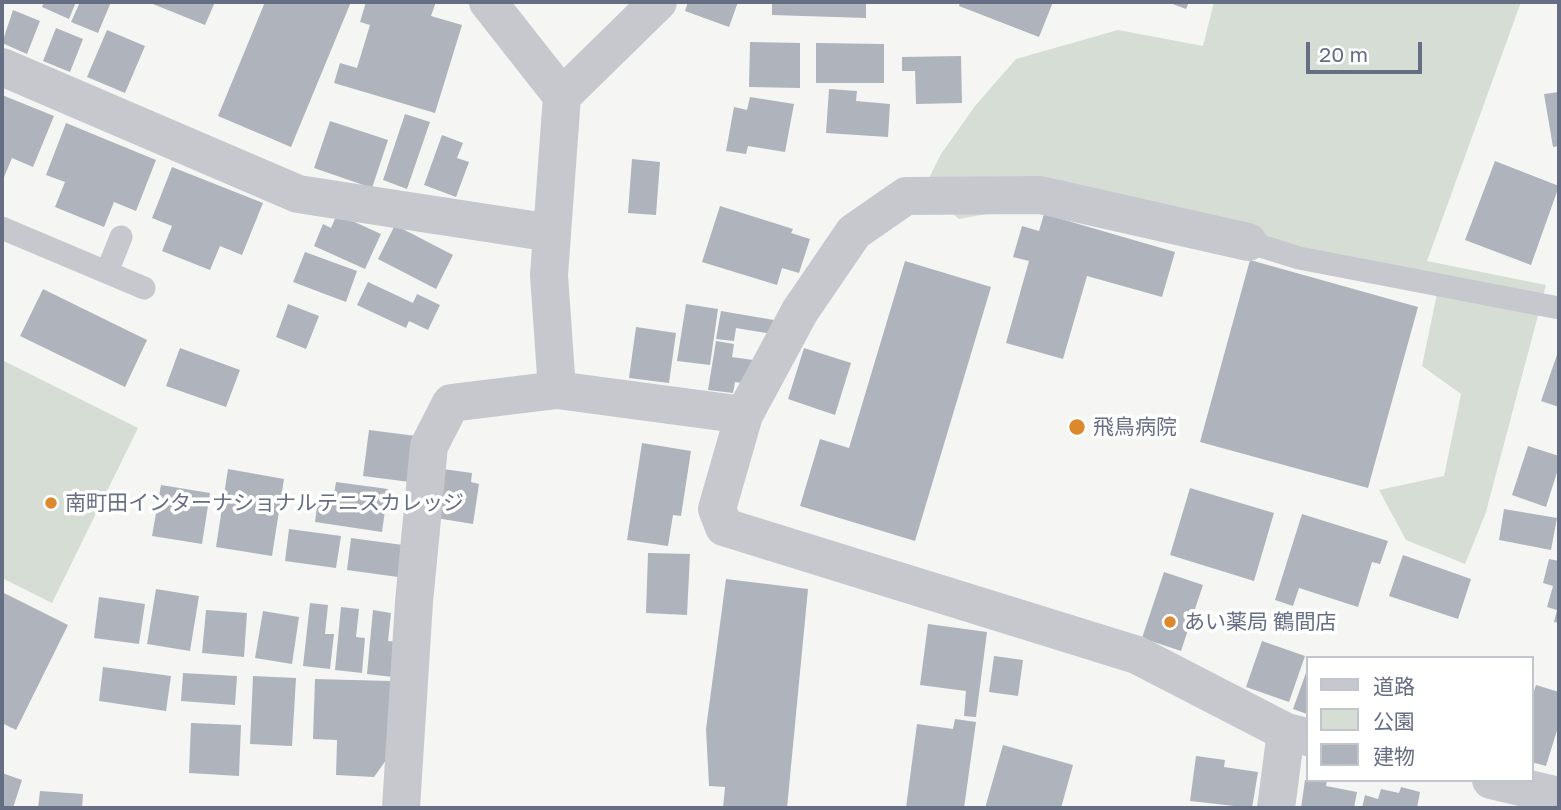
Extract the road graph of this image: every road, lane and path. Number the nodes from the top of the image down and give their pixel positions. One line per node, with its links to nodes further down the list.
1 (488, 2): 4 (street)
2 (658, 2): 4 (street)
3 (2, 67): 6 (street)
4 (562, 96): 6 (street)
5 (2, 228): 9 (lane)
6 (552, 233): 12 (street)
7 (121, 237): 9 (lane)
8 (1248, 242): 11 (lane); 13 (street)
9 (107, 272): 10 (lane)
10 (144, 288)
11 (1559, 308)
12 (557, 390): 13 (street); 17 (street)
13 (744, 415): 14 (street)
14 (1297, 735): 18 (street)
15 (1500, 782): 16 (street)
16 (1559, 796)
17 (401, 808)
18 (1276, 808)

